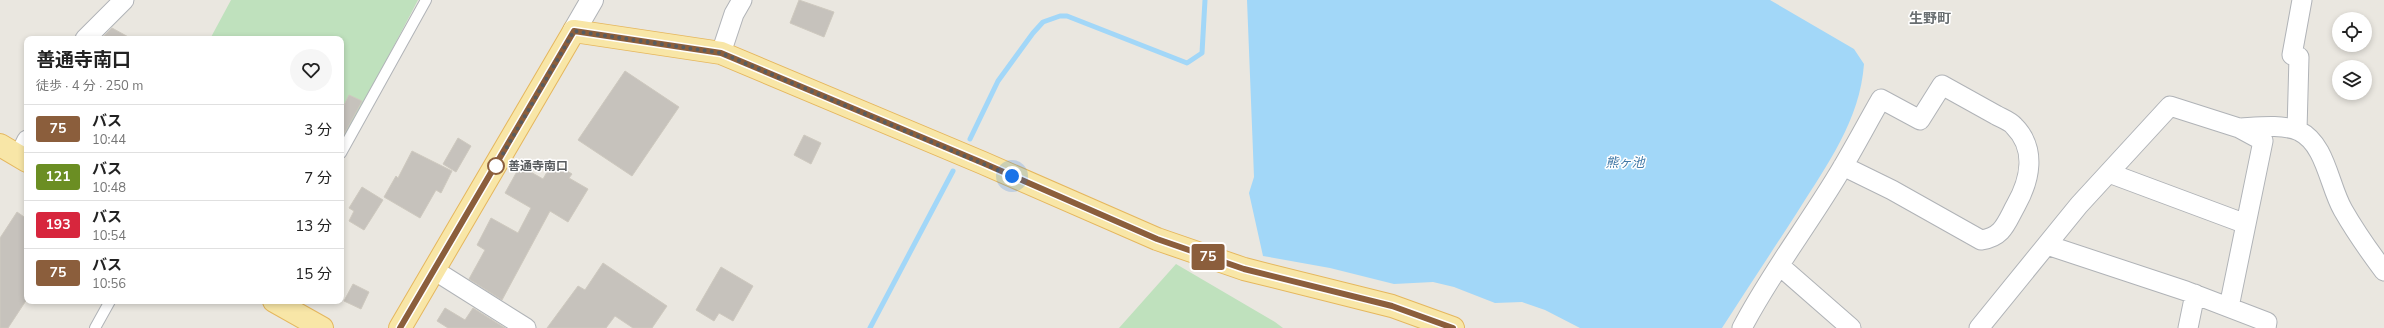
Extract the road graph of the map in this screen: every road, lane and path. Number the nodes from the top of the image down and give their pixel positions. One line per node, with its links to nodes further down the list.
1 (124, 0): 7 (street)
2 (426, 0): 12 (lane)
3 (592, 0): 6 (street)
4 (742, 0): 8 (street)
5 (2302, 0): 10 (street)
6 (574, 31): 8 (main road); 19 (main road)
7 (88, 36)
8 (721, 53): 30 (main road)
9 (2239, 128): 10 (street); 15 (street); 16 (street)
10 (2297, 130): 20 (street)
11 (0, 145): 13 (main road)
12 (344, 149)
13 (24, 152)
14 (1843, 166): 14 (street); 18 (street)
15 (2109, 173): 16 (street); 17 (street)
16 (2246, 224): 24 (street)
17 (2047, 245): 21 (street); 25 (street)
18 (1780, 266): 31 (street); 32 (street)
19 (434, 270): 28 (main road); 29 (street)
20 (2384, 271)
21 (2195, 294): 24 (street); 33 (street)
22 (108, 304): 26 (lane)
23 (279, 304): 27 (main road)
24 (2229, 307): 34 (street)
25 (1982, 327)
26 (95, 328)
27 (322, 328)
28 (400, 328)
29 (526, 328)
30 (1453, 328)
31 (1742, 328)
32 (1851, 328)
33 (2188, 328)
34 (2266, 328)

